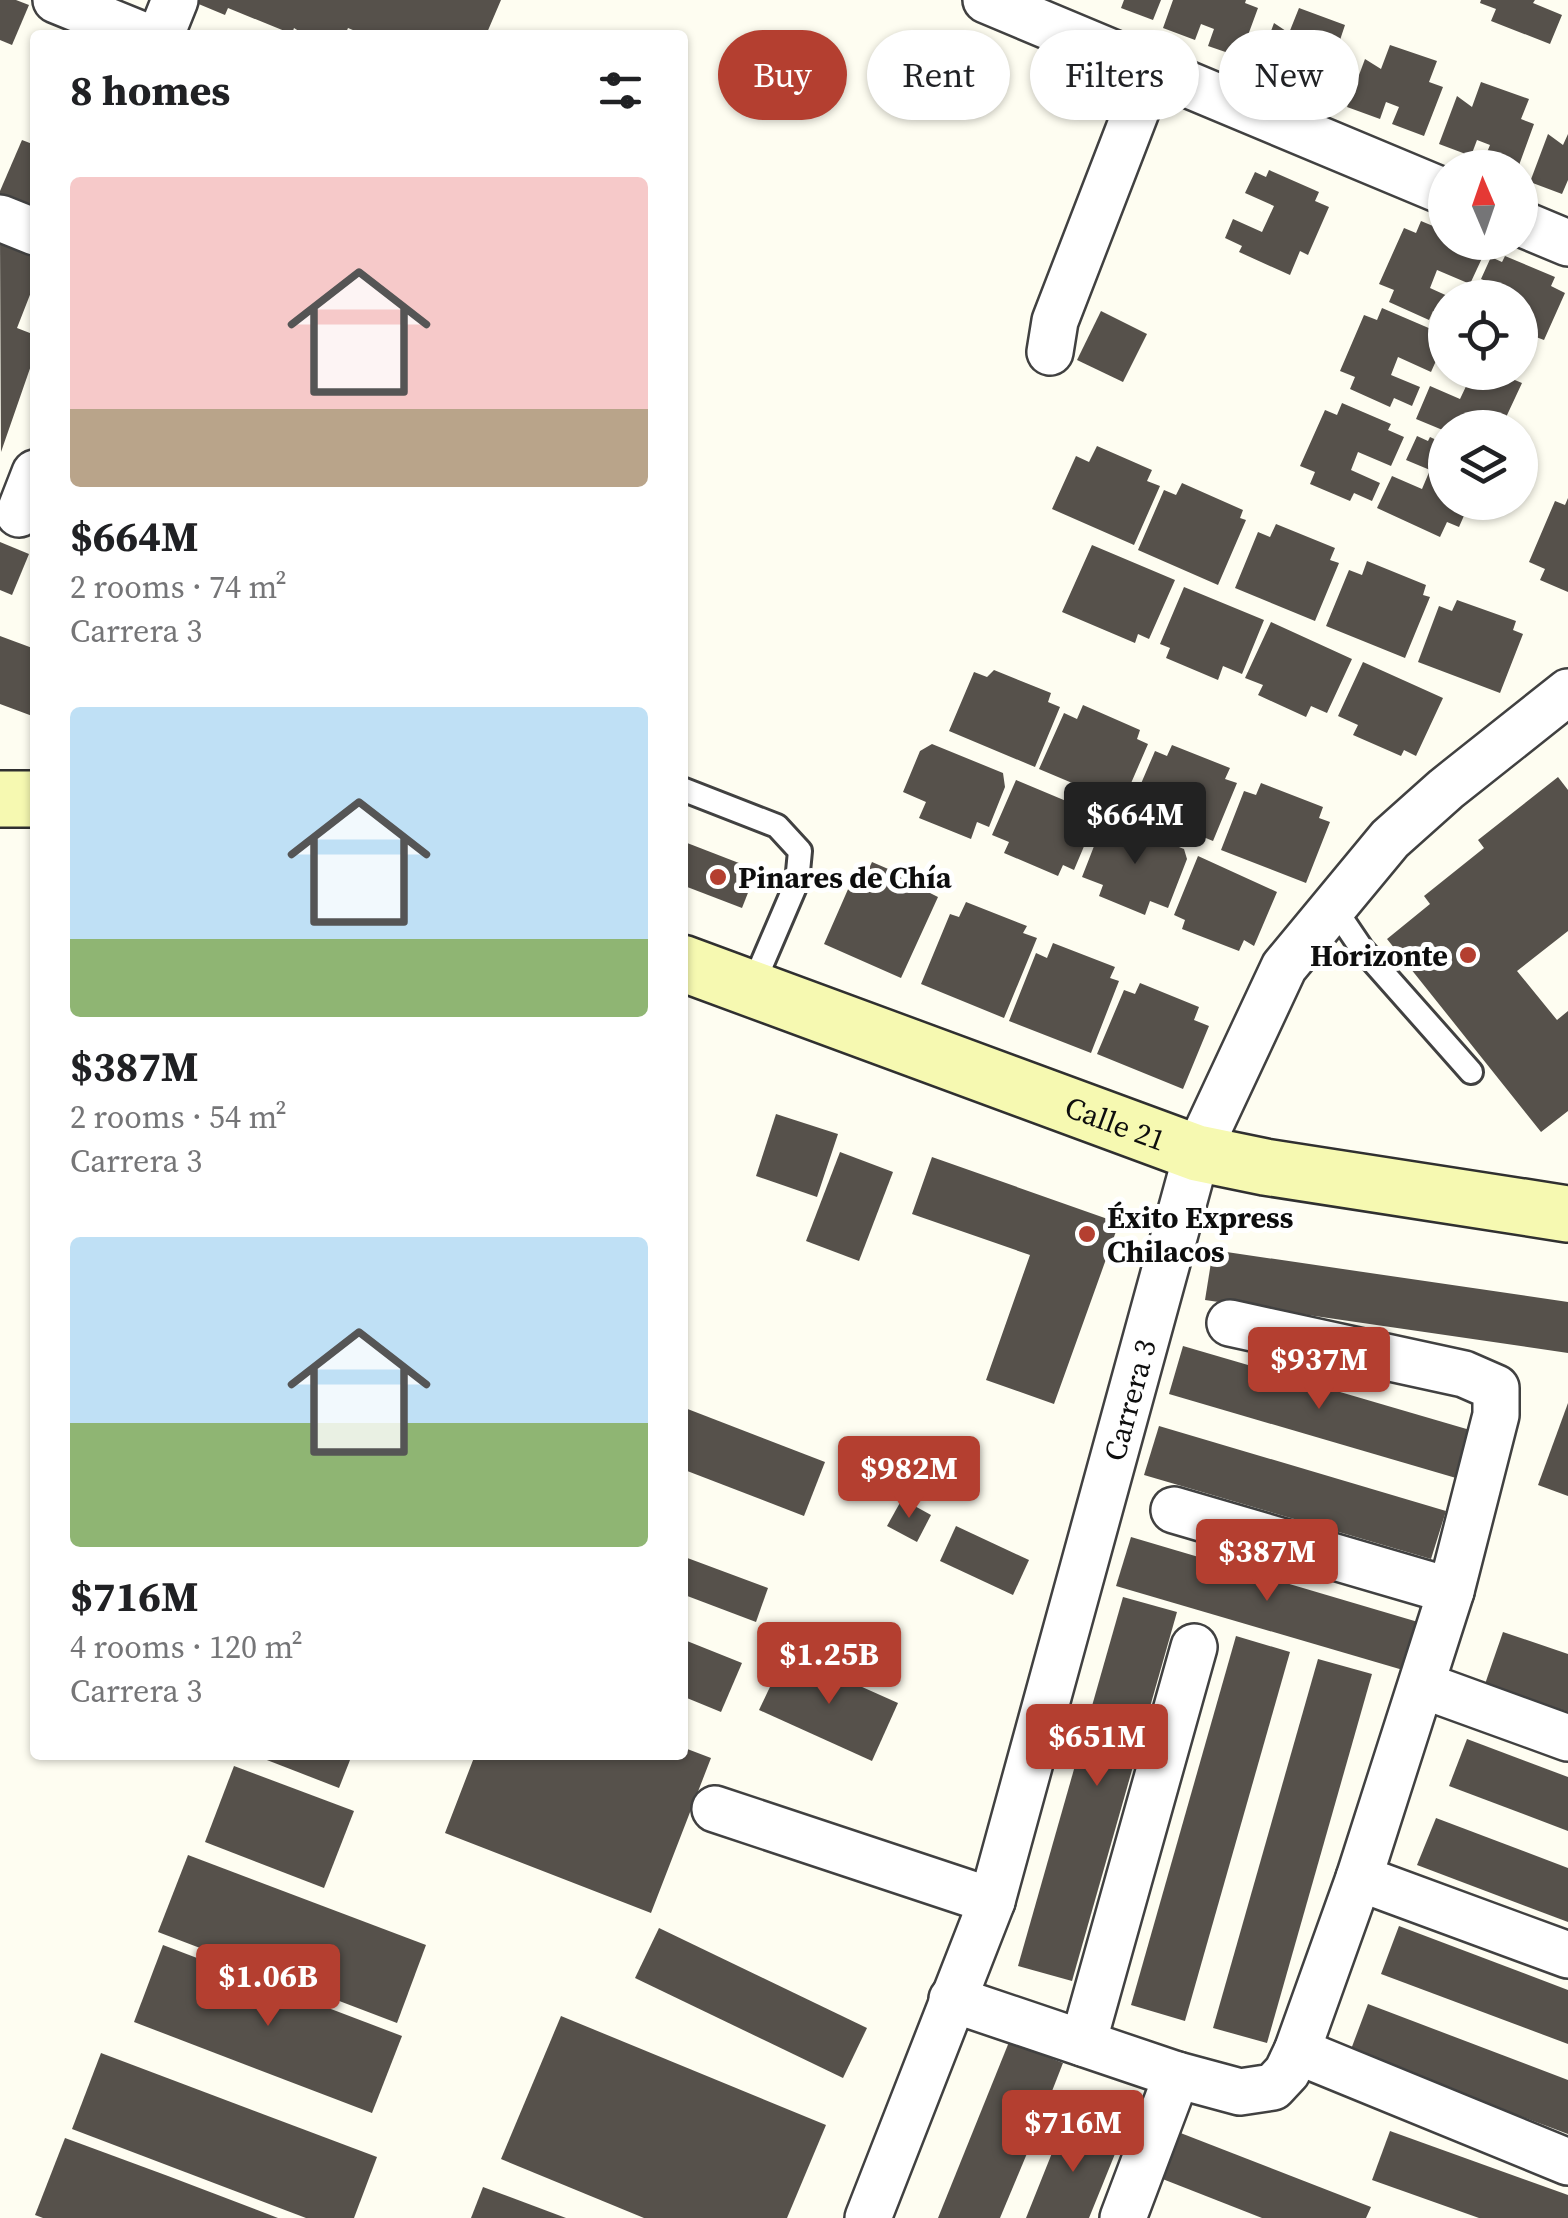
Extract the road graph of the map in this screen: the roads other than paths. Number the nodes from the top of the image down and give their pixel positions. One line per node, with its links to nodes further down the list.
1 (56, 0): 4 (street)
2 (175, 0): 5 (street)
3 (986, 0): 6 (street)
4 (130, 30)
5 (163, 30)
6 (1057, 30)
7 (1199, 90): 9 (street)
8 (1133, 120): 14 (street)
9 (1428, 185)
10 (0, 218): 11 (street)
11 (30, 230)
12 (1538, 232): 13 (street)
13 (1568, 244)
14 (1050, 352)
15 (1568, 692): 19 (street, Carrera 3)
16 (688, 791): 21 (lane)
17 (0, 800): 18 (street)
18 (30, 800)
19 (1333, 906): 22 (lane); 23 (street, Carrera 3)
20 (688, 965): 21 (street, Calle 21)
21 (752, 988): 23 (street, Calle 21)
22 (1471, 1072)
23 (1197, 1153): 24 (street, Calle 21); 33 (street, Carrera 3)
24 (1568, 1214)
25 (1230, 1323): 27 (street)
26 (1174, 1510): 27 (street)
27 (1452, 1591): 29 (street)
28 (1194, 1647): 36 (street)
29 (1422, 1685): 30 (street); 32 (street)
30 (1568, 1738)
31 (715, 1809): 33 (street)
32 (1359, 1878): 34 (street); 37 (street)
33 (992, 1902): 35 (street, Carrera 3)
34 (1568, 1954)
35 (952, 1999): 36 (street); 40 (street, Carrera 3)
36 (1082, 2043): 38 (street)
37 (1297, 2052): 38 (street); 39 (street)
38 (1177, 2075): 41 (street)
39 (1568, 2162)
40 (868, 2218)
41 (1122, 2218)

